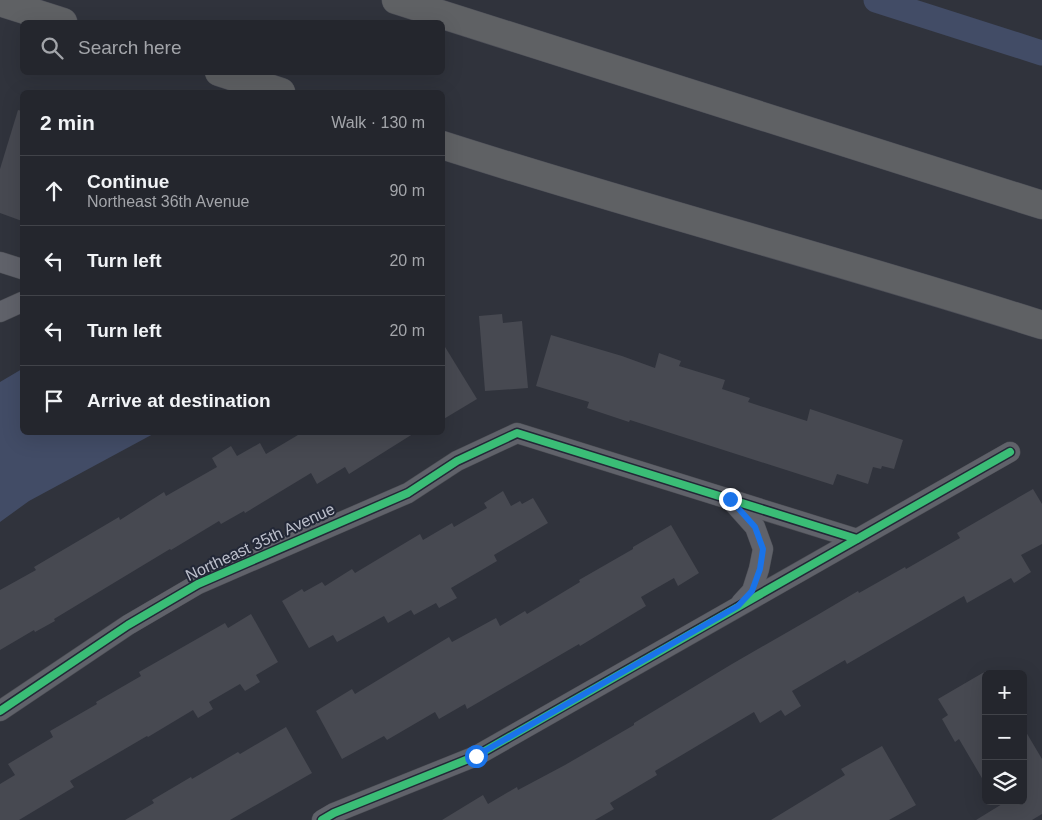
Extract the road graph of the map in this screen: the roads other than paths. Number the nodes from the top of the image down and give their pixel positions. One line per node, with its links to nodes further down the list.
1 (396, 0): 7 (highway)
2 (0, 2): 3 (highway)
3 (57, 20)
4 (228, 75): 5 (highway)
5 (275, 90)
6 (445, 146): 12 (highway)
7 (1042, 205)
8 (0, 262): 9 (street)
9 (20, 269)
10 (20, 303): 11 (street)
11 (0, 312)
12 (1042, 325)
13 (1010, 452): 15 (street)
14 (730, 499): 15 (street); 16 (street); 17 (street, Northeast 35th Avenue)
15 (857, 539): 16 (street)
16 (738, 606): 18 (street)
17 (0, 710)
18 (322, 820)

